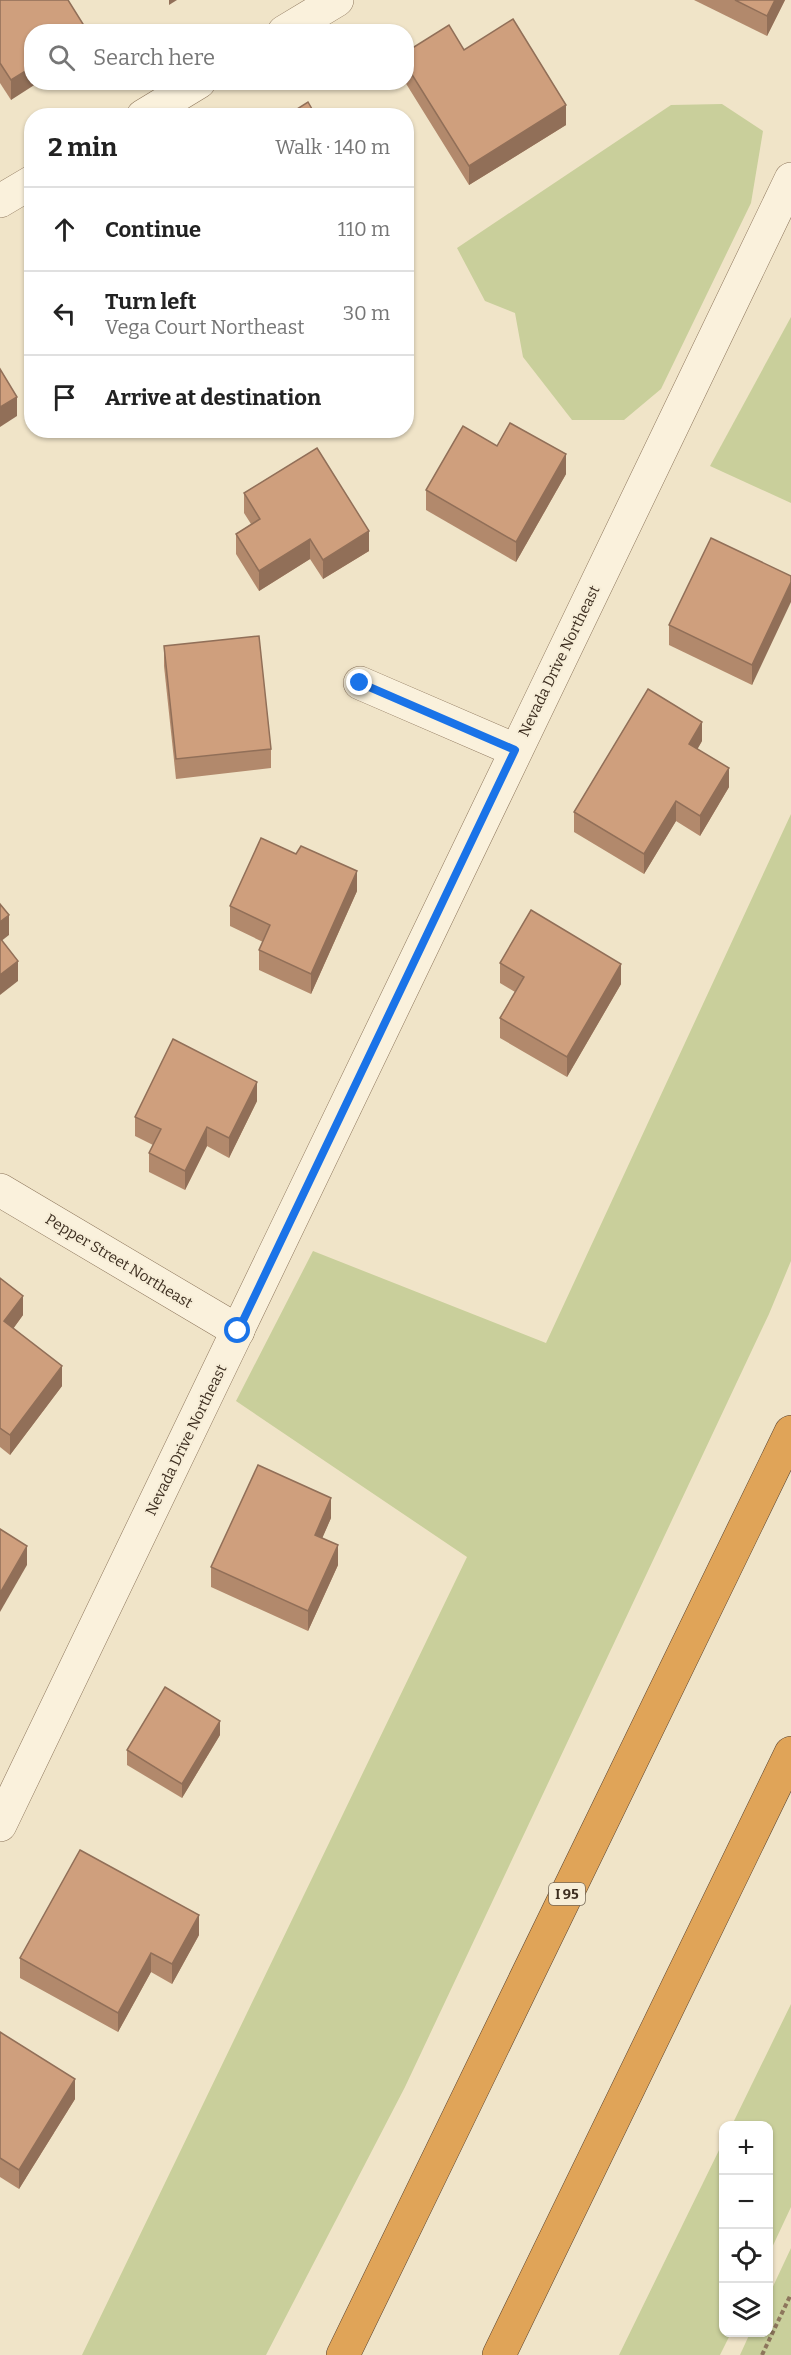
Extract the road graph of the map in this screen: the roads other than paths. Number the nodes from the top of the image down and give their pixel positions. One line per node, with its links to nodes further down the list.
1 (337, 0): 2 (street)
2 (297, 24)
3 (186, 90): 4 (street)
4 (157, 108)
5 (791, 179): 9 (street, Nevada Drive Northeast)
6 (24, 187): 7 (street)
7 (0, 201)
8 (360, 683): 9 (street)
9 (515, 750): 11 (street, Nevada Drive Northeast)
10 (0, 1190): 11 (street, Pepper Street Northeast)
11 (238, 1331): 14 (street, Nevada Drive Northeast)
12 (791, 1432): 15 (highway, I 95)
13 (791, 1753): 16 (highway)
14 (3, 1812)
15 (343, 2355)
16 (499, 2355)

